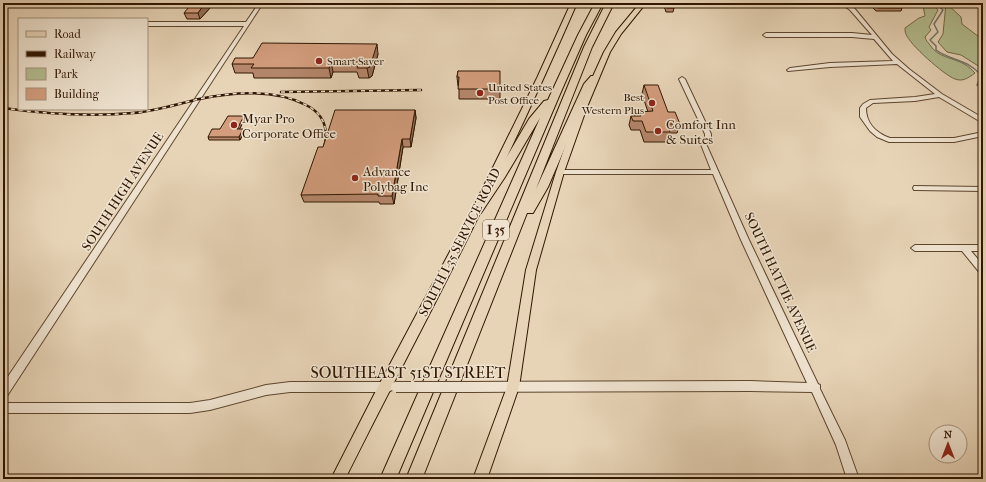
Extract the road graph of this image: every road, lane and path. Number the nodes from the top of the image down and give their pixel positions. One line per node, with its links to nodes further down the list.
1 (262, 3): 10 (street, SOUTH HIGH AVENUE)
2 (574, 3): 25 (main road, SOUTH I-35 SERVICE ROAD)
3 (600, 3): 17 (highway, I 35)
4 (610, 3): 26 (highway, I 35)
5 (644, 3): 15 (main road)
6 (842, 3): 8 (street)
7 (848, 3): 8 (street)
8 (852, 10): 12 (street)
9 (148, 24): 10 (street)
10 (247, 24): 34 (street, SOUTH HIGH AVENUE)
11 (766, 35): 12 (street)
12 (875, 37): 13 (street)
13 (898, 62): 14 (street); 18 (street)
14 (790, 70)
15 (594, 78): 21 (main road); 26 (highway)
16 (682, 79): 22 (street, SOUTH HATTIE AVENUE)
17 (555, 94): 25 (highway); 37 (highway, I 35)
18 (940, 95): 19 (street); 20 (street)
19 (983, 121)
20 (983, 134)
21 (560, 172): 22 (street); 32 (main road)
22 (715, 172): 33 (street, SOUTH HATTIE AVENUE)
23 (917, 188): 24 (street)
24 (983, 189)
25 (477, 210): 31 (main road, SOUTH I-35 SERVICE ROAD)
26 (510, 240): 38 (highway, I 35)
27 (915, 248): 28 (street)
28 (964, 248): 29 (street); 30 (street)
29 (983, 248)
30 (983, 271)
31 (390, 387): 32 (street, SOUTHEAST 51ST STREET, bridge); 35 (street, SOUTHEAST 51ST STREET); 36 (main road, SOUTH I-35 SERVICE ROAD)
32 (513, 387): 33 (street, SOUTHEAST 51ST STREET); 39 (main road)
33 (816, 388): 40 (street, SOUTH HATTIE AVENUE)
34 (3, 393)
35 (3, 408)
36 (338, 479)
37 (388, 479)
38 (414, 479)
39 (480, 479)
40 (853, 479)

